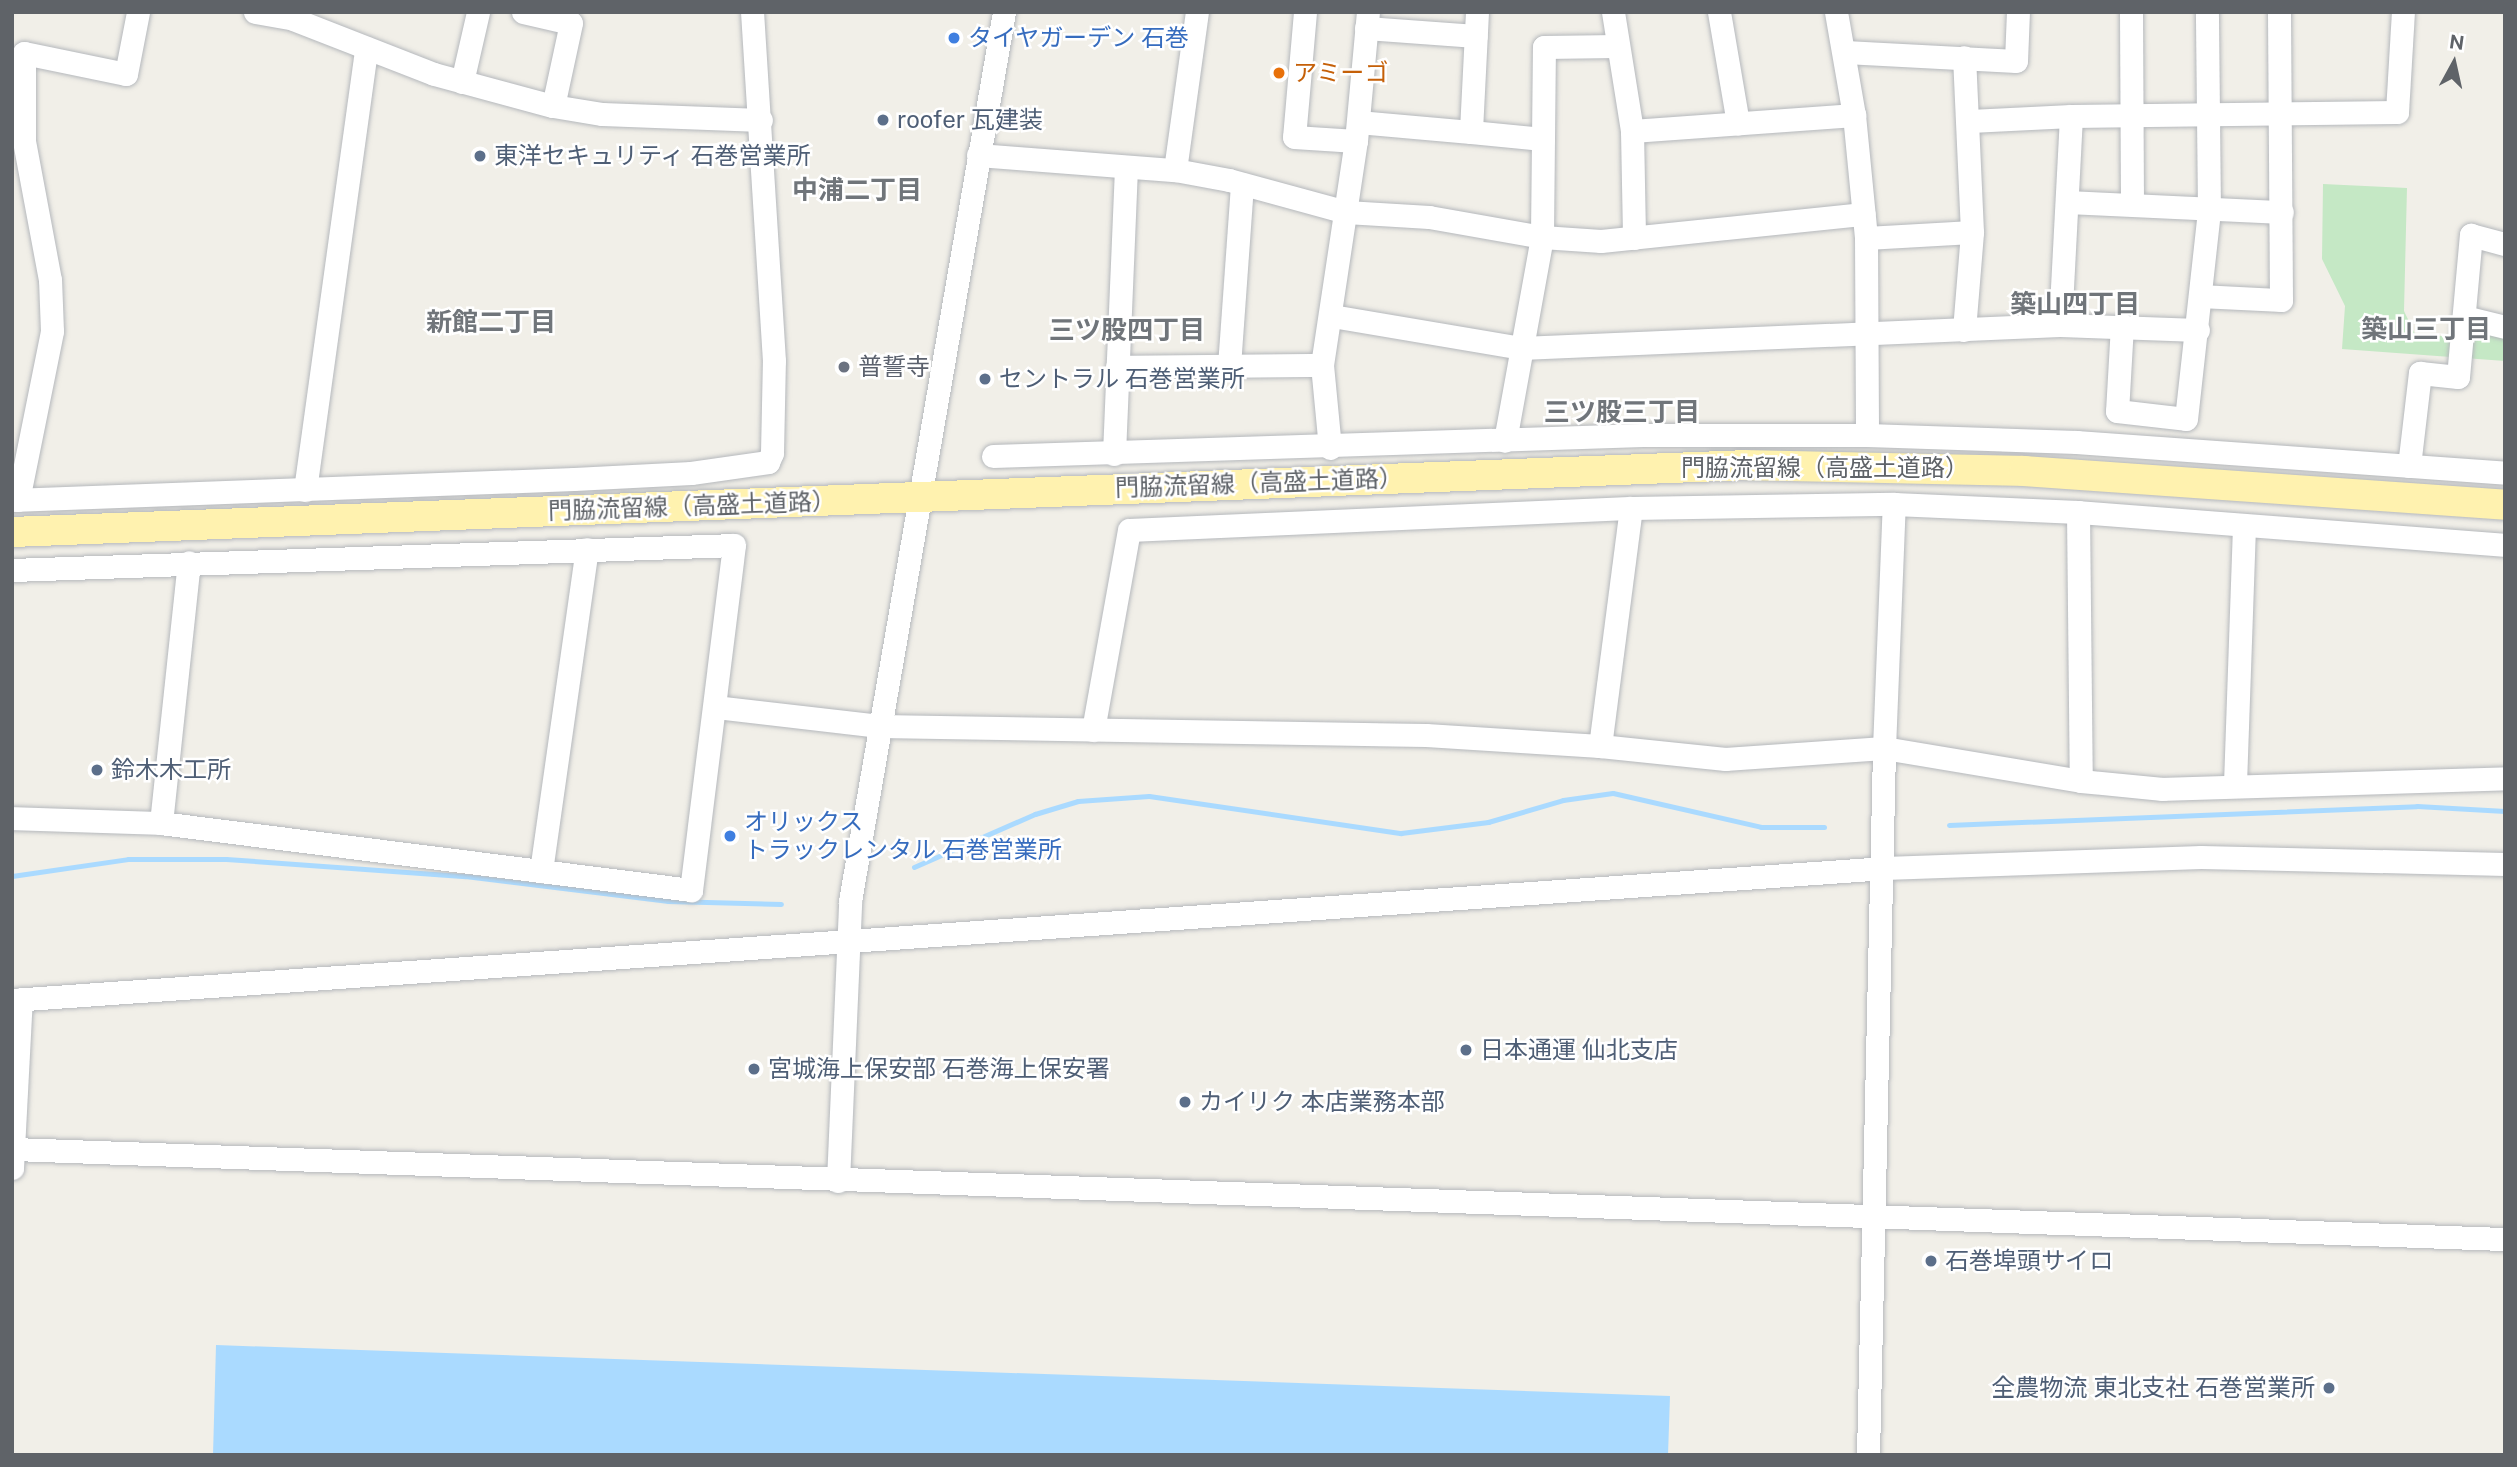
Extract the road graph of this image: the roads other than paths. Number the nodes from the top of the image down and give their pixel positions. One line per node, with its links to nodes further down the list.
1 (138, 12): 75 (street)
2 (255, 12): 21 (street)
3 (478, 12): 24 (street)
4 (523, 12): 25 (street)
5 (752, 12): 31 (street)
6 (1004, 12): 38 (street)
7 (1197, 12): 40 (street)
8 (1305, 12): 35 (street)
9 (1477, 12): 19 (street)
10 (1614, 12): 20 (street)
11 (1719, 12): 33 (street)
12 (1836, 12): 22 (street)
13 (2018, 12): 23 (street)
14 (2131, 12): 29 (street)
15 (2207, 12): 30 (street)
16 (2279, 12): 27 (street)
17 (2403, 12): 27 (street)
18 (1367, 20): 19 (street); 35 (street)
19 (1476, 36): 36 (street)
20 (1617, 46): 34 (street); 37 (street)
21 (366, 48): 24 (street); 73 (street)
22 (1845, 52): 23 (street); 26 (street)
23 (1964, 57): 32 (street)
24 (462, 82): 25 (street)
25 (553, 106): 31 (street)
26 (1854, 115): 33 (street); 47 (street)
27 (2281, 115): 30 (street); 46 (street)
28 (2071, 116): 29 (street); 32 (street); 42 (street)
29 (2131, 117): 30 (street); 43 (street)
30 (2208, 117): 44 (street)
31 (761, 120): 73 (street)
32 (1970, 121): 48 (street)
33 (1738, 124): 34 (street)
34 (1632, 131): 50 (street)
35 (1357, 132): 36 (street); 45 (street)
36 (1471, 132): 37 (street)
37 (1543, 139): 49 (street)
38 (978, 155): 39 (street); 74 (street)
39 (1126, 169): 40 (street); 65 (street)
40 (1175, 170): 41 (street)
41 (1242, 184): 45 (street); 64 (street)
42 (2068, 202): 43 (street); 56 (street)
43 (2132, 204): 44 (street)
44 (2209, 211): 46 (street); 53 (street)
45 (1346, 212): 49 (street); 54 (street)
46 (2282, 212): 53 (street)
47 (1864, 214): 50 (street); 51 (street)
48 (1972, 232): 51 (street); 59 (street)
49 (1542, 237): 50 (street); 62 (street)
50 (1634, 238)
51 (1866, 238): 61 (street)
52 (2505, 244): 55 (street)
53 (2201, 296): 60 (street)
54 (1332, 317): 62 (street); 63 (street)
55 (2463, 317): 58 (street); 71 (street)
56 (2060, 325): 57 (street); 59 (street)
57 (2122, 325): 60 (street); 60 (street)
58 (2505, 327)
59 (1964, 330): 61 (street)
60 (2198, 330)
61 (1868, 334): 62 (street); 66 (street)
62 (1521, 348): 67 (street)
63 (1322, 365): 64 (street); 68 (street)
64 (1229, 366): 65 (street)
65 (1118, 367): 69 (street)
66 (1867, 435): 67 (street); 71 (street)
67 (1505, 441): 68 (street)
68 (1330, 449): 69 (street)
69 (1114, 454): 70 (street)
70 (993, 456)
71 (2409, 466): 72 (street)
72 (2505, 472)
73 (304, 490): 75 (street)
74 (921, 497): 77 (main road, 門脇流留線（高盛土道路）); 81 (main road, 門脇流留線（高盛土道路）); 87 (street)
75 (15, 500)
76 (1894, 504): 78 (street); 79 (street); 90 (street)
77 (2505, 505)
78 (1631, 508): 88 (street); 89 (street)
79 (2078, 512): 80 (street); 92 (street)
80 (2244, 527): 82 (street); 93 (street)
81 (12, 532)
82 (2505, 545)
83 (587, 548): 84 (street); 86 (street); 98 (street)
84 (189, 562): 85 (street); 95 (street)
85 (12, 570)
86 (715, 706): 87 (street); 98 (street)
87 (879, 726): 88 (street); 99 (street)
88 (1093, 730): 89 (street)
89 (1600, 746): 90 (street)
90 (1884, 748): 92 (street); 97 (street)
91 (2505, 778): 93 (street)
92 (2081, 781): 93 (street)
93 (2235, 784)
94 (12, 818): 95 (street)
95 (161, 823): 98 (street)
96 (2505, 864): 97 (street)
97 (1884, 868): 99 (street); 104 (street)
98 (541, 871)
99 (847, 943): 100 (street); 103 (street)
100 (17, 999): 101 (street)
101 (13, 1149): 102 (street); 103 (street)
102 (12, 1168)
103 (838, 1181): 104 (street)
104 (1873, 1217): 105 (street); 106 (street)
105 (2505, 1239)
106 (1868, 1455)

